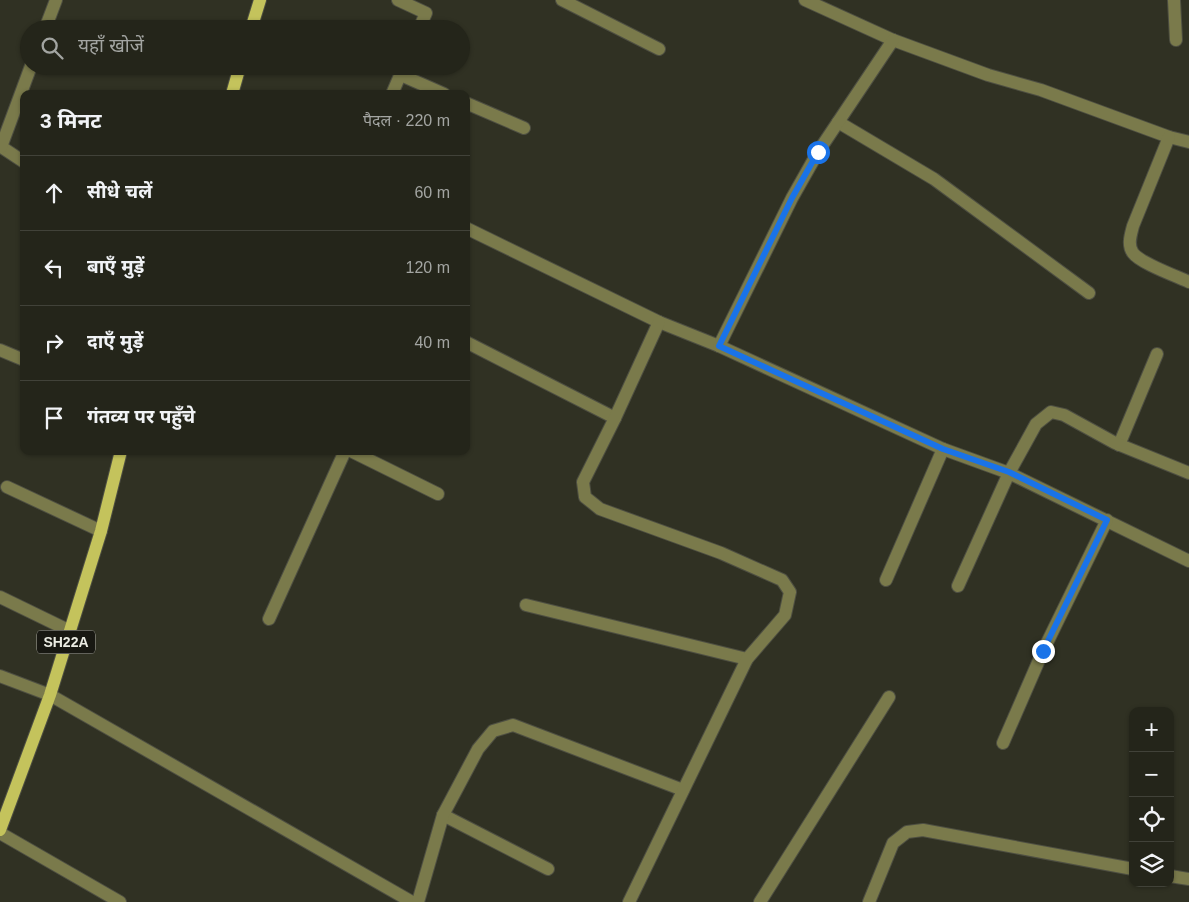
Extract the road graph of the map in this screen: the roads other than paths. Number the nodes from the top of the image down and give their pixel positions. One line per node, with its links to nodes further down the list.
1 (56, 0): 8 (street)
2 (260, 0): 9 (main road)
3 (398, 0): 7 (street)
4 (562, 0): 13 (street)
5 (805, 0): 11 (street)
6 (1174, 0): 12 (street)
7 (417, 4): 10 (street)
8 (48, 20)
9 (254, 20)
10 (423, 20)
11 (892, 40): 24 (street); 26 (street)
12 (1176, 40)
13 (659, 49)
14 (28, 75): 18 (street)
15 (237, 75): 19 (main road)
16 (401, 75): 20 (street)
17 (410, 75): 21 (street)
18 (22, 90)
19 (233, 90)
20 (394, 90)
21 (437, 90)
22 (20, 95): 28 (street)
23 (470, 105): 25 (street)
24 (838, 122): 32 (street); 35 (street)
25 (524, 128)
26 (1169, 137): 27 (street); 31 (street)
27 (1189, 142)
28 (1, 146): 29 (street)
29 (20, 159)
30 (470, 230): 33 (street)
31 (1189, 282)
32 (1089, 293)
33 (659, 322): 35 (street); 39 (street)
34 (470, 344): 39 (street)
35 (719, 346): 41 (street)
36 (0, 350): 38 (street)
37 (1157, 354): 40 (street)
38 (20, 358)
39 (616, 418): 58 (street)
40 (1119, 445): 45 (street); 46 (street)
41 (943, 449): 45 (street); 52 (street)
42 (120, 455): 50 (main road, SH22A)
43 (343, 455): 56 (street)
44 (359, 455): 48 (street)
45 (1009, 472): 49 (street); 53 (street)
46 (1189, 473)
47 (7, 487): 50 (street)
48 (438, 494)
49 (1107, 520): 51 (street); 62 (street)
50 (100, 531): 57 (main road, SH22A)
51 (1189, 561)
52 (886, 580)
53 (958, 586)
54 (0, 597): 57 (street)
55 (526, 605): 58 (street)
56 (268, 620)
57 (70, 631): 60 (main road, SH22A)
58 (747, 659): 63 (street)
59 (0, 676): 60 (street)
60 (50, 695): 65 (main road, SH22A); 71 (street)
61 (889, 697): 74 (street)
62 (1003, 743)
63 (683, 790): 64 (street); 73 (street)
64 (443, 815): 67 (street); 72 (street)
65 (0, 831): 70 (street)
66 (1129, 868): 75 (street)
67 (548, 869)
68 (1174, 877): 69 (street)
69 (1189, 879)
70 (120, 902)
71 (412, 902)
72 (418, 902)
73 (629, 902)
74 (760, 902)
75 (869, 902)

